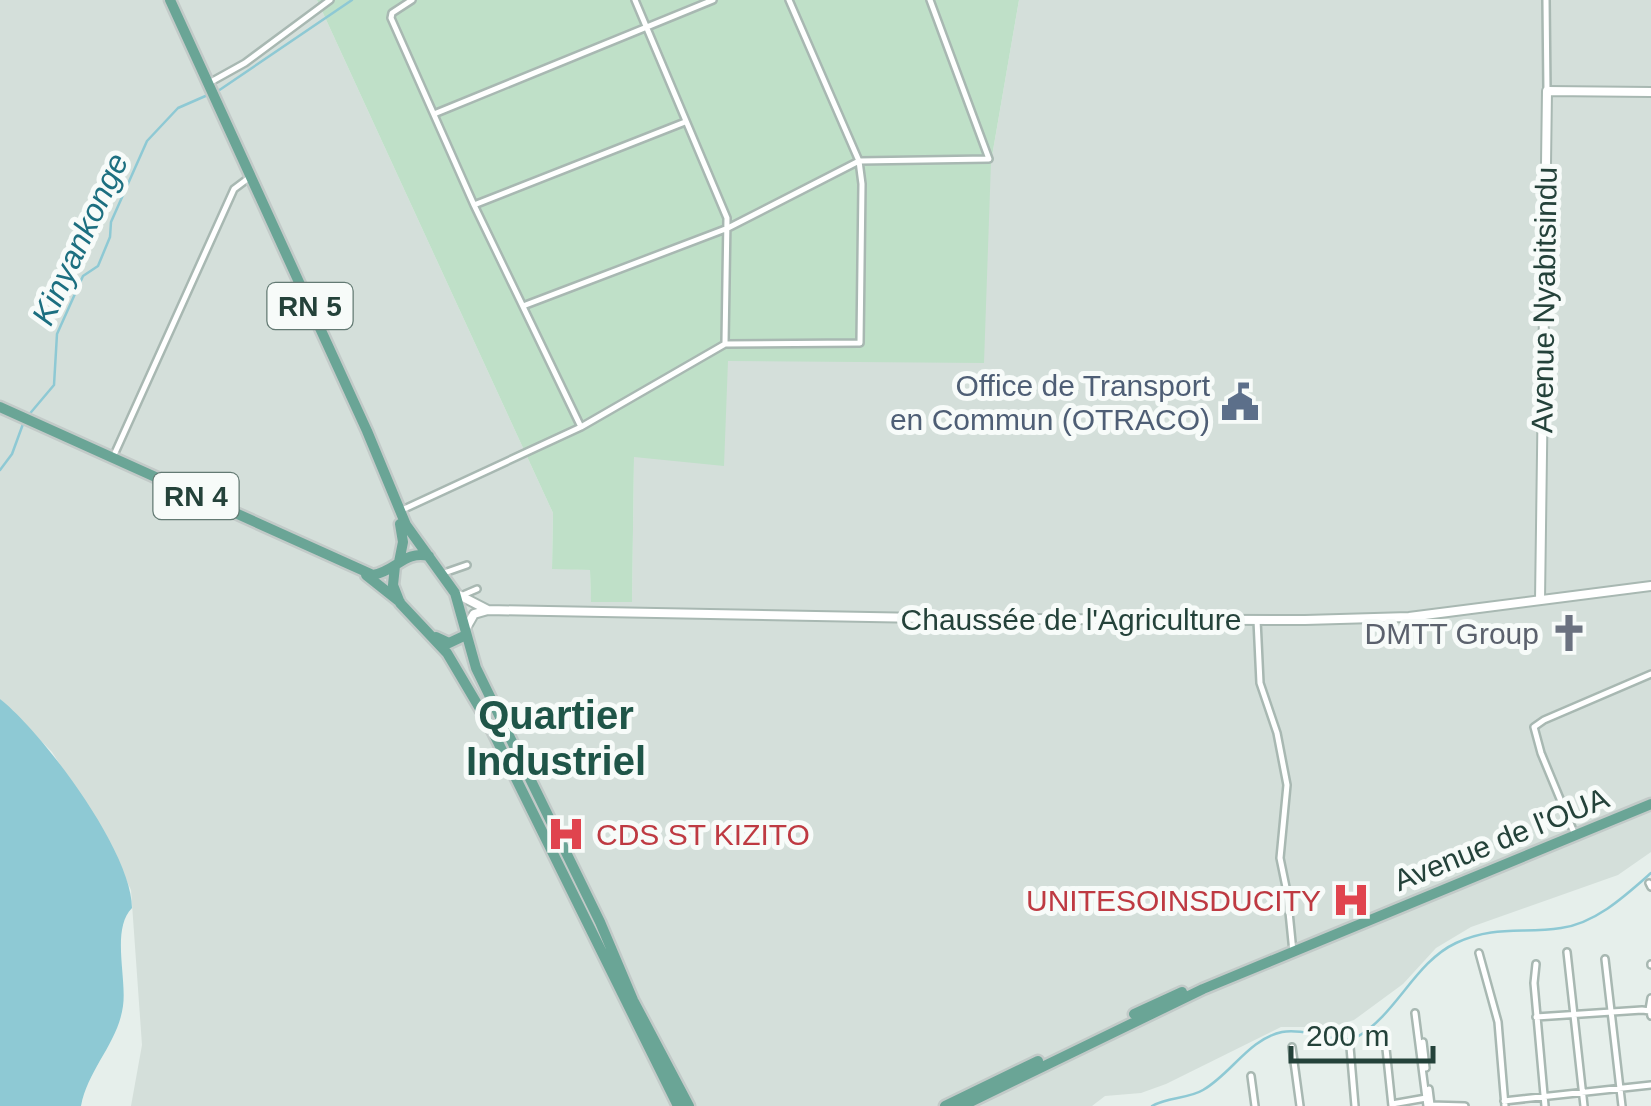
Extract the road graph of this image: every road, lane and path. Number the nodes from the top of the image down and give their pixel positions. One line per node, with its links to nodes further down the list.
1 (166, 0): 11 (main road, RN 5)
2 (330, 0): 11 (street)
3 (412, 0): 13 (street)
4 (635, 0): 9 (street)
5 (713, 0): 9 (street)
6 (788, 0): 15 (street)
7 (930, 0): 15 (street)
8 (1546, 0): 10 (street, Avenue Nyabitsindu)
9 (647, 29): 13 (street); 14 (street)
10 (1547, 91): 12 (street); 33 (street, Avenue Nyabitsindu)
11 (209, 92): 16 (main road, RN 5)
12 (1651, 92)
13 (434, 114): 17 (street)
14 (686, 122): 17 (street); 18 (street)
15 (859, 161): 18 (street); 20 (street)
16 (248, 178): 23 (street); 24 (main road, RN 5)
17 (474, 205): 19 (street)
18 (728, 228): 19 (street); 20 (street)
19 (523, 306): 22 (street)
20 (725, 344): 22 (street)
21 (0, 407): 23 (main road, RN 4)
22 (581, 427): 24 (street)
23 (112, 458): 28 (main road, RN 4)
24 (400, 514): 25 (main road); 26 (main road)
25 (430, 556): 26 (main road); 29 (main road)
26 (397, 564): 28 (main road); 34 (main road)
27 (466, 565): 29 (street)
28 (360, 570): 34 (main road, RN 4)
29 (444, 573): 32 (main road)
30 (1651, 586): 33 (street, Chaussée de l'Agriculture)
31 (477, 589): 32 (street)
32 (459, 594): 35 (street, Chaussée de l'Agriculture); 37 (main road)
33 (1540, 600): 36 (street, Chaussée de l'Agriculture)
34 (400, 602): 38 (main road)
35 (488, 610): 36 (street, Chaussée de l'Agriculture); 37 (street)
36 (1258, 620): 43 (street)
37 (466, 632): 38 (main road); 41 (main road)
38 (434, 636): 41 (main road)
39 (1651, 674): 42 (street)
40 (1651, 804): 42 (main road, Avenue de l'OUA)
41 (545, 824): 60 (main road)
42 (1575, 835): 43 (main road, Avenue de l'OUA)
43 (1293, 952): 49 (main road, Avenue de l'OUA)
44 (1567, 952): 52 (street)
45 (1479, 953): 66 (street)
46 (1605, 959): 50 (street)
47 (1536, 964): 54 (street)
48 (1651, 998): 53 (street)
49 (1156, 1007): 70 (main road, Avenue de l'OUA); 71 (main road, Avenue de l'OUA)
50 (1612, 1011): 52 (street); 53 (street); 62 (street)
51 (1414, 1012): 65 (street)
52 (1574, 1014): 54 (street); 63 (street)
53 (1650, 1014)
54 (1536, 1018): 64 (street)
55 (1385, 1038): 67 (street)
56 (1423, 1042): 65 (street)
57 (1350, 1047): 74 (street)
58 (1292, 1048): 73 (street)
59 (1251, 1076): 72 (street)
60 (673, 1085): 68 (main road); 69 (main road)
61 (1651, 1086): 62 (street)
62 (1620, 1089): 63 (street); 78 (street)
63 (1583, 1092): 64 (street); 77 (street)
64 (1544, 1098): 66 (street); 76 (street)
65 (1428, 1104): 67 (street); 75 (street)
66 (1504, 1104)
67 (1392, 1105)
68 (678, 1106)
69 (689, 1106)
70 (944, 1106)
71 (962, 1106)
72 (1255, 1106)
73 (1300, 1106)
74 (1355, 1106)
75 (1465, 1106)
76 (1545, 1106)
77 (1584, 1106)
78 (1622, 1106)

